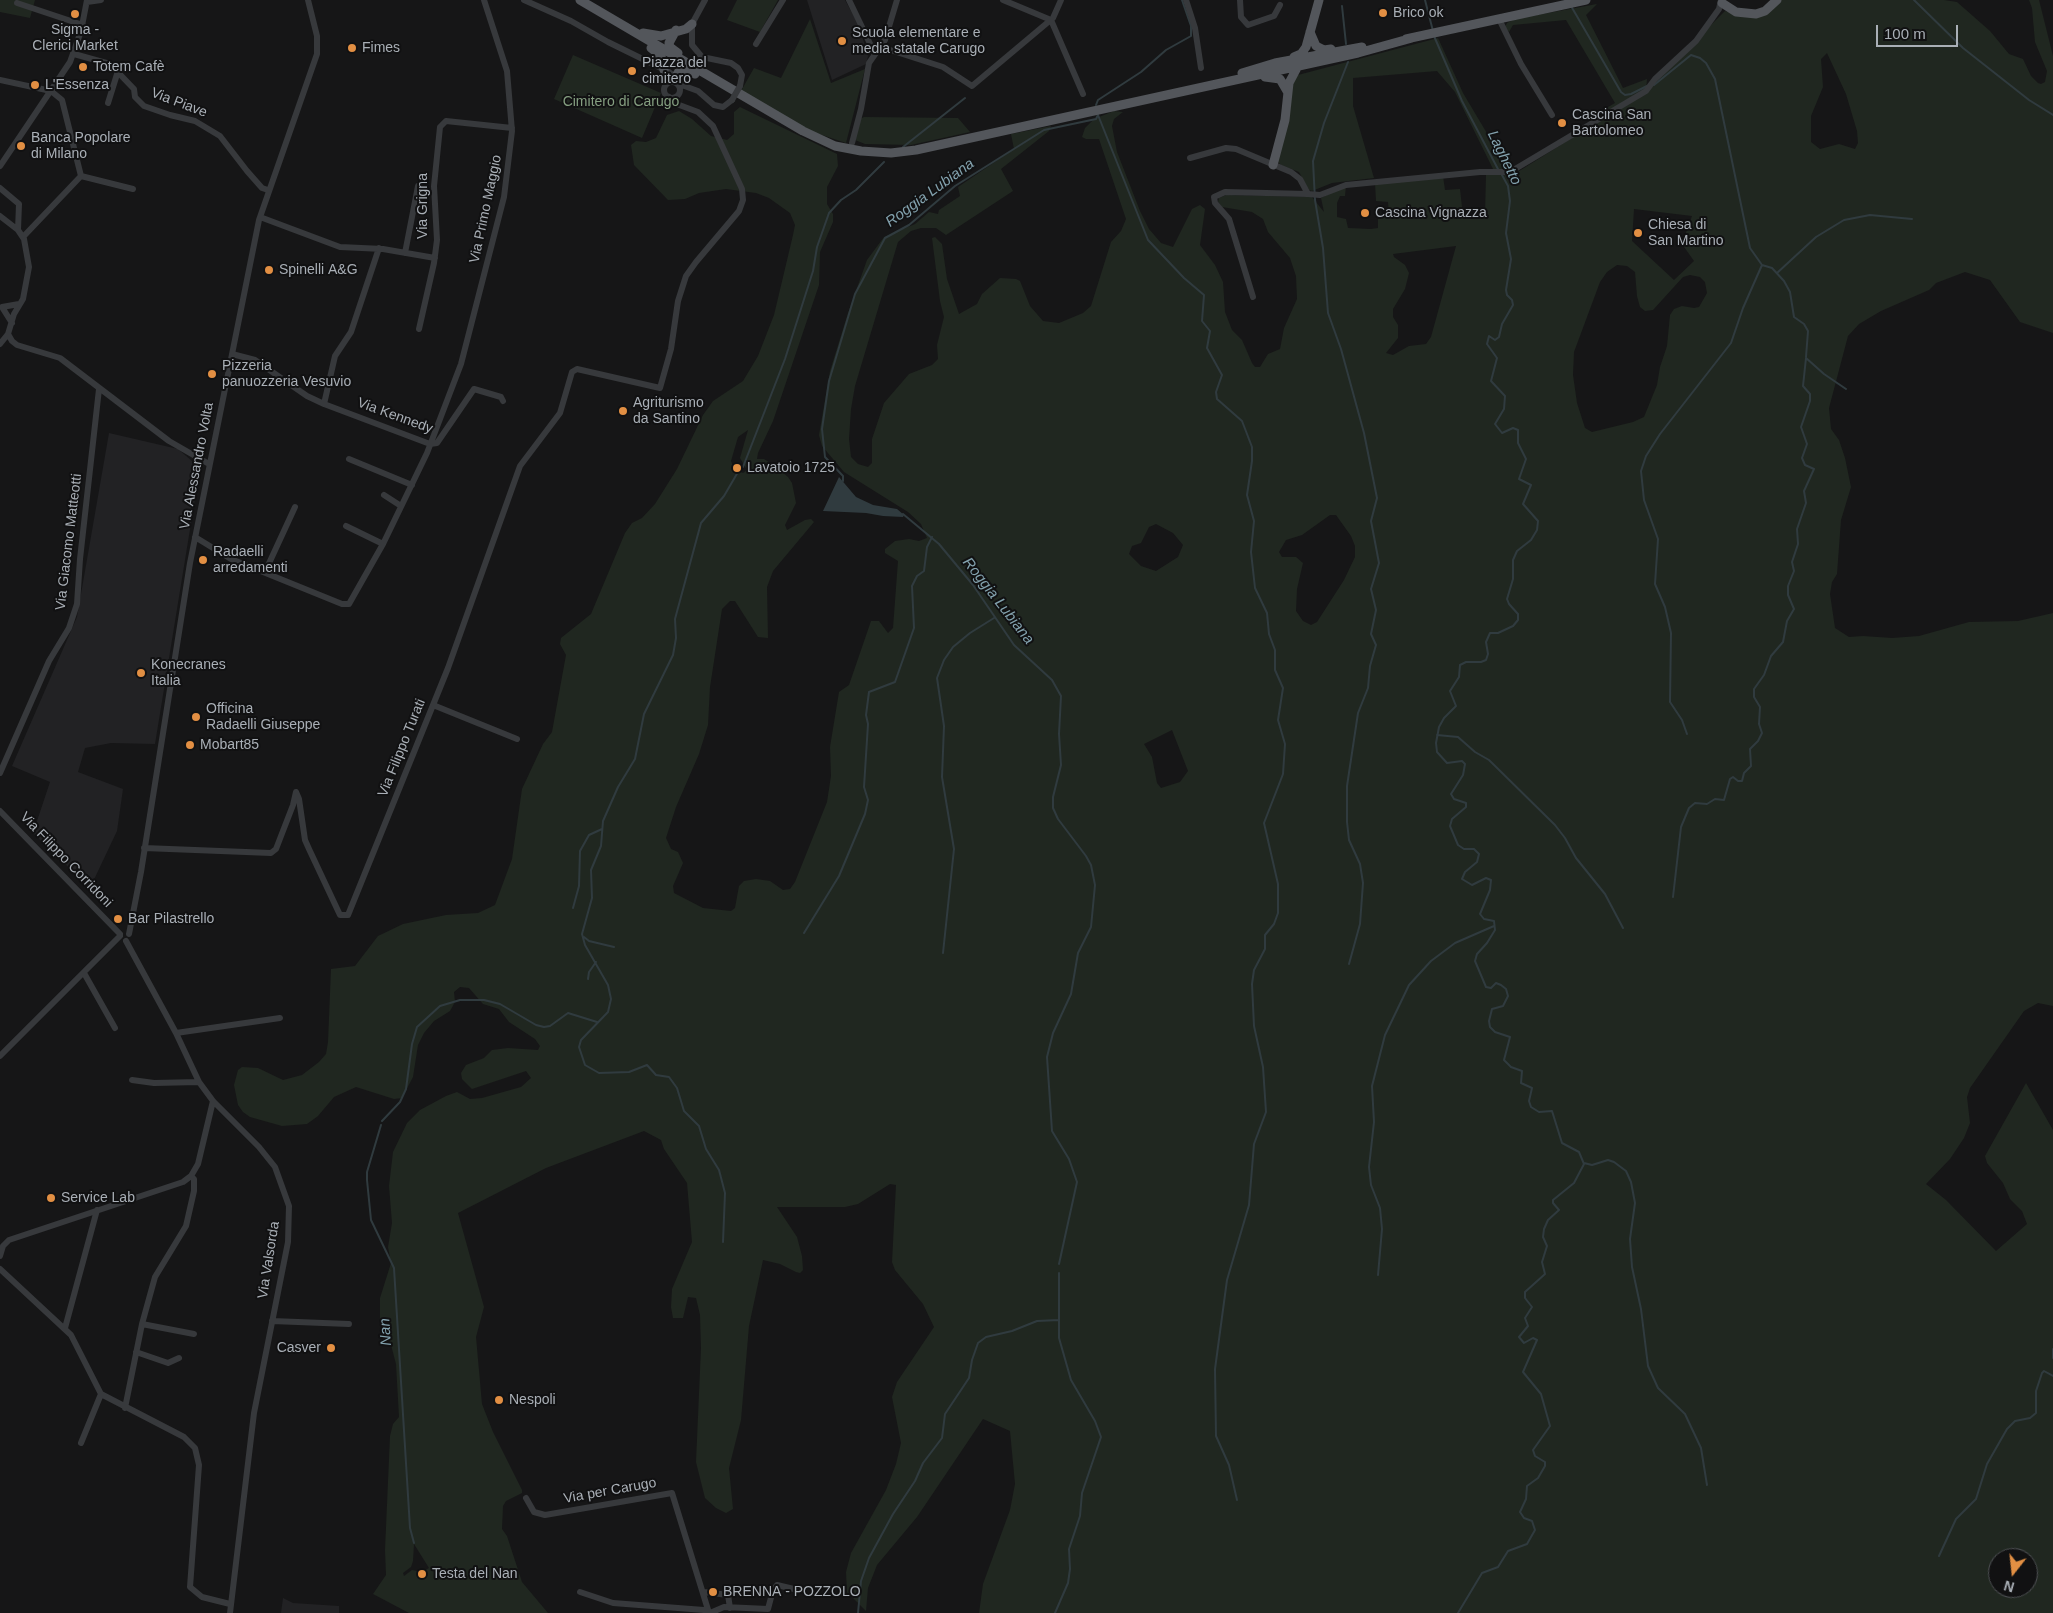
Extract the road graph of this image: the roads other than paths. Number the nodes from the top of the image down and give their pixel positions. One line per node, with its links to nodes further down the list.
1 (101, 0): 16 (street)
2 (308, 0): 62 (street, Via Alessandro Volta)
3 (484, 0): 53 (street, Via Primo Maggio)
4 (524, 0): 37 (street)
5 (580, 0): 25 (main road)
6 (705, 0): 23 (street)
7 (783, 0): 29 (street)
8 (849, 0): 33 (street)
9 (898, 0): 30 (street)
10 (1003, 0): 22 (street)
11 (1060, 0): 22 (street)
12 (1186, 0): 36 (street)
13 (1240, 0): 20 (street)
14 (1319, 0): 27 (main road)
15 (1777, 0): 18 (main road)
16 (87, 1): 24 (street)
17 (1583, 1): 21 (main road)
18 (1721, 2): 63 (street)
19 (17, 3): 24 (street)
20 (1280, 5)
21 (1499, 19): 28 (main road); 52 (street)
22 (1051, 20): 30 (street); 48 (street)
23 (692, 24): 26 (main road); 44 (street, bridge)
24 (83, 25): 32 (street)
25 (630, 29): 26 (main road); 37 (main road); 41 (main road)
26 (676, 30): 41 (main road)
27 (1310, 32): 31 (main road); 34 (main road)
28 (1412, 38): 31 (main road); 35 (main road)
29 (756, 44)
30 (881, 47): 33 (street)
31 (1357, 47): 34 (main road)
32 (74, 54): 38 (street, Via Piave); 46 (street)
33 (875, 54): 54 (street)
34 (1282, 62): 42 (main road)
35 (1298, 66): 39 (main road); 47 (main road)
36 (1201, 68)
37 (664, 70): 43 (street); 44 (street)
38 (118, 71): 50 (street); 62 (street, Via Piave)
39 (1241, 79): 42 (main road); 47 (main road)
40 (0, 80): 46 (street)
41 (716, 80): 45 (main road)
42 (1207, 85): 45 (main road)
43 (665, 86): 44 (street); 49 (street)
44 (679, 86): 45 (main road); 49 (street); 51 (street)
45 (730, 88)
46 (51, 91): 57 (street); 58 (street)
47 (1287, 91): 56 (main road)
48 (1082, 94)
49 (669, 97): 51 (street)
50 (108, 103)
51 (684, 106): 93 (street, Via Filippo Turati)
52 (1552, 115)
53 (512, 128): 70 (street, Via Grigna); 82 (street, Via Primo Maggio)
54 (852, 142)
55 (1190, 158): 56 (street)
56 (1273, 165): 63 (street)
57 (0, 166)
58 (81, 176): 61 (street); 67 (street)
59 (418, 186): 69 (street)
60 (0, 188): 66 (street)
61 (134, 189)
62 (268, 190): 65 (street, Via Alessandro Volta)
63 (1308, 194): 71 (street)
64 (0, 216): 66 (street)
65 (260, 217): 68 (street); 78 (street, Via Alessandro Volta)
66 (18, 230): 67 (street)
67 (23, 237): 72 (street)
68 (379, 248): 69 (street); 81 (street)
69 (405, 253): 70 (street)
70 (435, 258): 75 (street, Via Grigna)
71 (1253, 297)
72 (20, 304): 73 (street); 74 (street)
73 (1, 307): 74 (street)
74 (12, 323): 76 (street)
75 (419, 329)
76 (8, 334): 77 (street); 79 (street)
77 (0, 344)
78 (232, 354): 81 (street, Via Kennedy); 84 (street, Via Alessandro Volta)
79 (99, 389): 84 (street); 95 (street, Via Giacomo Matteotti)
80 (502, 401): 82 (street, Via Kennedy)
81 (324, 404): 82 (street, Via Kennedy)
82 (430, 444): 85 (street, Via Primo Maggio)
83 (349, 459): 85 (street)
84 (209, 464): 90 (street, Via Alessandro Volta)
85 (412, 485): 87 (street, Via Primo Maggio)
86 (384, 495): 87 (street)
87 (401, 506): 91 (street, Via Primo Maggio)
88 (295, 507): 92 (street)
89 (346, 526): 91 (street)
90 (195, 537): 92 (street); 97 (street, Via Alessandro Volta)
91 (383, 544): 92 (street, Via Primo Maggio)
92 (265, 572)
93 (433, 705): 94 (street); 97 (street, Via Filippo Turati)
94 (517, 739)
95 (0, 773)
96 (1, 814): 98 (street, Via Filippo Corridoni)
97 (144, 848): 98 (street, Via Alessandro Volta)
98 (124, 936): 99 (street); 102 (street, Via Valsorda)
99 (84, 973): 101 (street); 103 (street)
100 (280, 1018): 102 (street)
101 (115, 1028)
102 (176, 1033): 105 (street, Via Valsorda)
103 (0, 1056)
104 (132, 1080): 105 (street)
105 (199, 1082): 106 (street, Via Valsorda)
106 (213, 1101): 107 (street); 111 (street, Via Valsorda)
107 (191, 1176): 108 (street); 112 (street)
108 (97, 1210): 109 (street); 114 (street)
109 (0, 1256)
110 (0, 1269): 114 (street)
111 (272, 1321): 113 (street); 125 (street, Via Valsorda)
112 (142, 1324): 115 (street); 116 (street)
113 (349, 1324)
114 (66, 1328): 118 (street)
115 (194, 1334)
116 (136, 1352): 117 (street); 119 (street)
117 (179, 1358)
118 (101, 1394): 119 (street); 120 (street)
119 (125, 1408): 125 (street)
120 (81, 1443)
121 (526, 1498): 124 (street, Via per Carugo)
122 (798, 1590): 128 (street)
123 (580, 1592): 130 (street)
124 (704, 1592): 126 (street); 130 (street, Via per Carugo)
125 (230, 1604): 129 (street, Via Valsorda)
126 (730, 1608): 127 (street); 130 (street)
127 (745, 1611): 128 (street)
128 (768, 1611)
129 (230, 1613)
130 (709, 1613)

